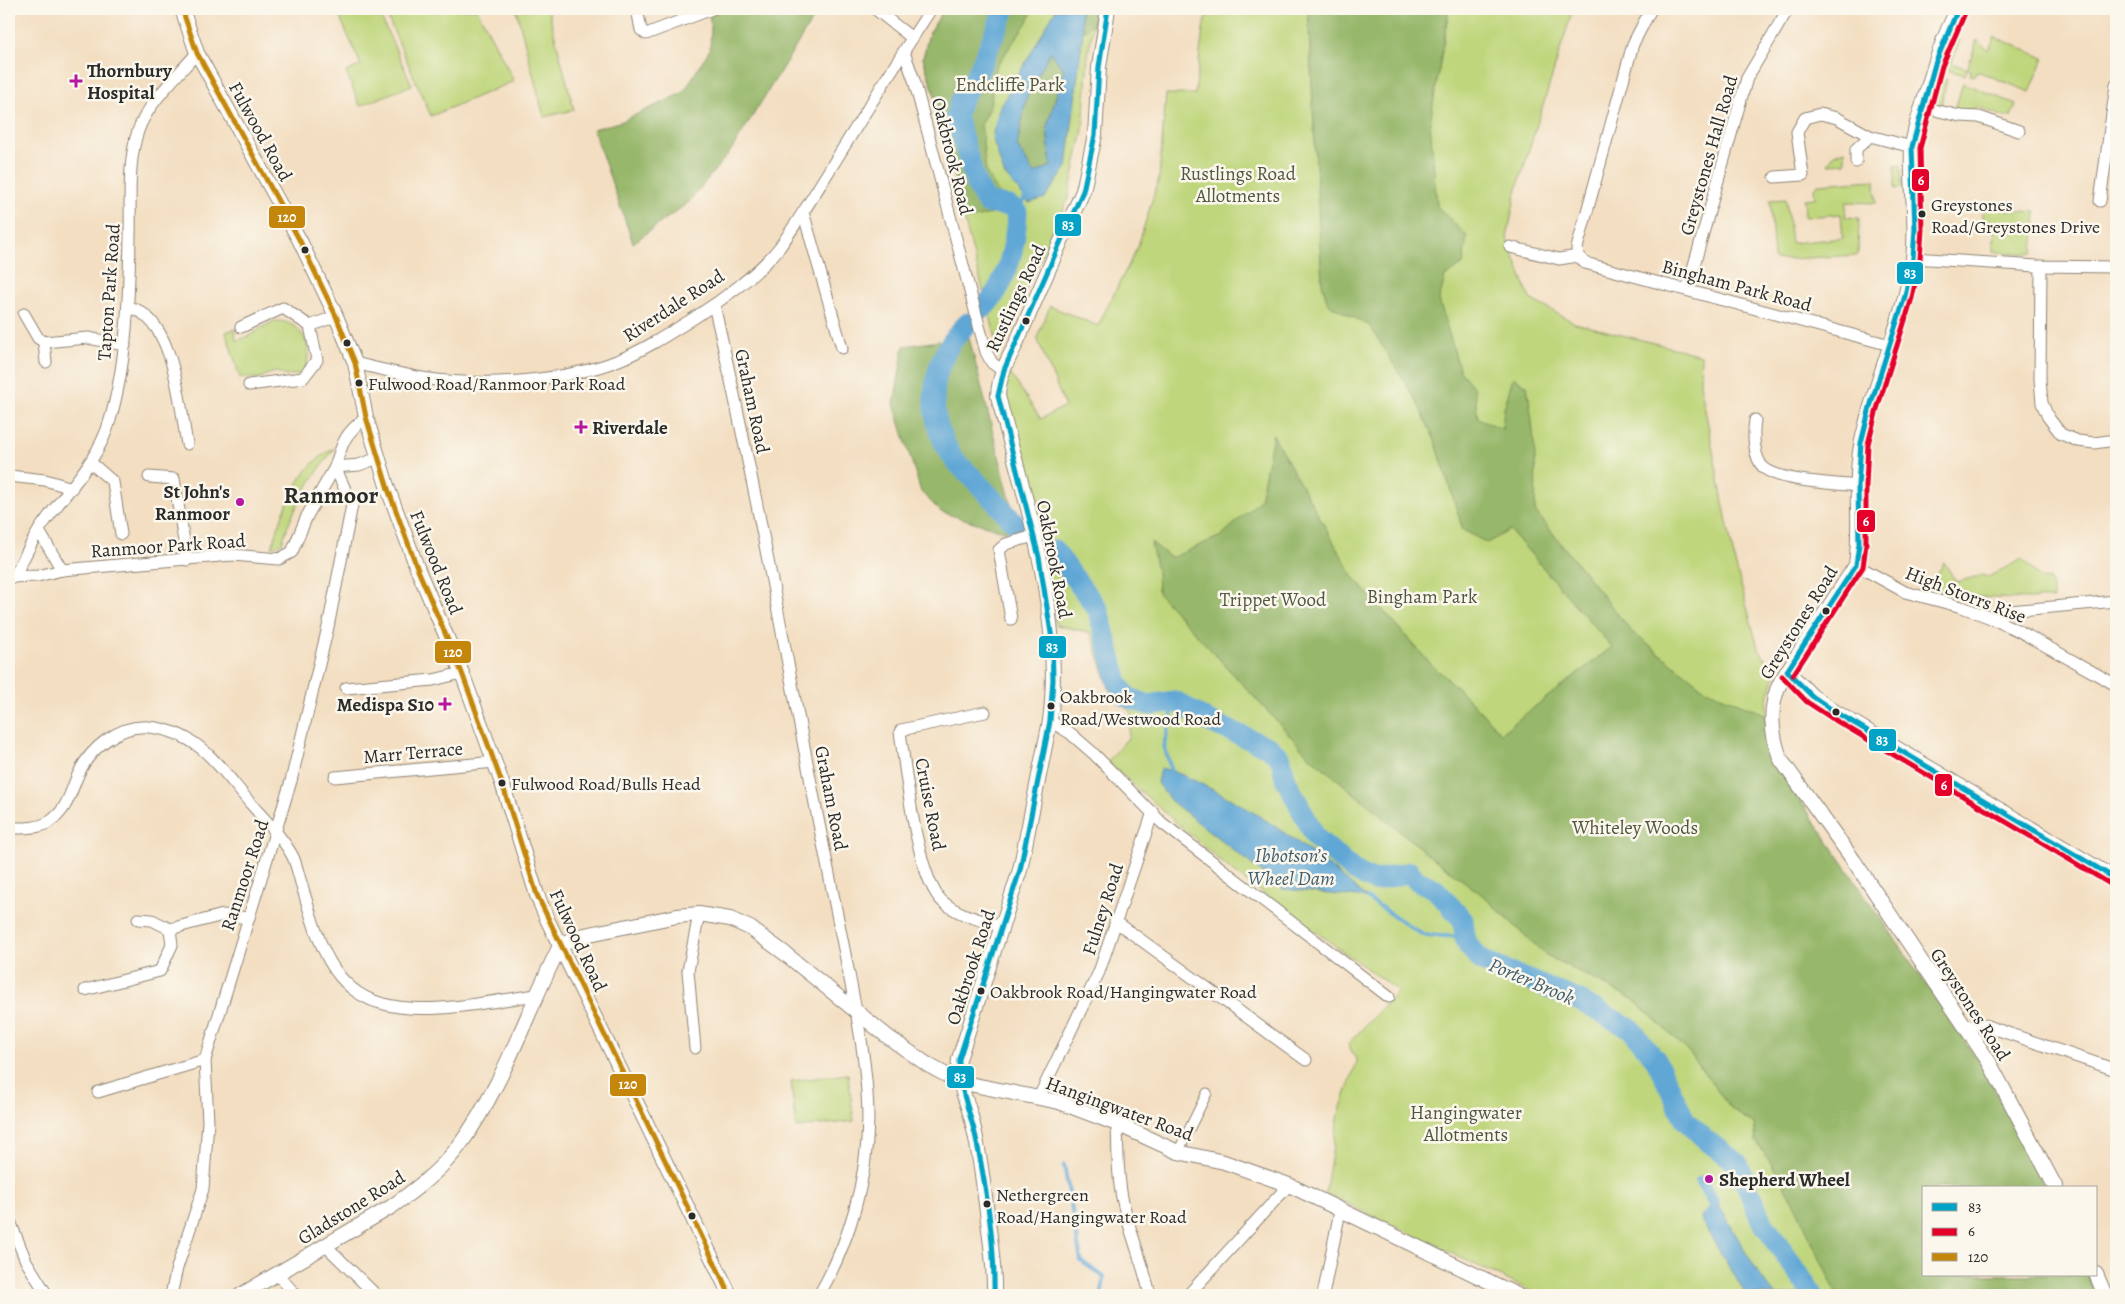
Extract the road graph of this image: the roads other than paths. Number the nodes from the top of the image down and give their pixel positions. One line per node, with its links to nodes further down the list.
1 (182, 9): 12 (street, Fulwood Road)
2 (638, 9): 3 (street)
3 (712, 9)
4 (875, 9): 10 (street)
5 (931, 9): 10 (street, Riverdale Road)
6 (1108, 9): 40 (street, Rustlings Road)
7 (1651, 9): 23 (street)
8 (1788, 9): 27 (street, Greystones Hall Road)
9 (1958, 9): 14 (street, Greystones Road)
10 (912, 38): 11 (street, Riverdale Road)
11 (904, 52): 21 (street, Riverdale Road); 40 (street, Oakbrook Road)
12 (197, 53): 29 (street, Tapton Park Road); 31 (street, Fulwood Road)
13 (2116, 85): 20 (street)
14 (1922, 107): 15 (street); 17 (street, Greystones Road)
15 (2018, 131)
16 (1870, 136): 17 (street); 18 (street); 19 (street)
17 (1912, 147): 24 (street, Greystones Road)
18 (1856, 162)
19 (1775, 176)
20 (2100, 201)
21 (804, 212): 28 (street, Riverdale Road); 37 (street)
22 (1510, 247): 23 (street)
23 (1578, 256): 27 (street, Bingham Park Road)
24 (1913, 258): 25 (street); 36 (street, Greystones Road)
25 (2041, 266): 26 (street); 44 (street)
26 (2116, 267)
27 (1686, 290): 36 (street, Bingham Park Road)
28 (714, 305): 39 (street, Riverdale Road); 85 (street, Graham Road)
29 (128, 307): 35 (street, Tapton Park Road); 45 (street)
30 (24, 314): 34 (street)
31 (336, 316): 32 (street); 39 (street, Fulwood Road)
32 (310, 326): 33 (street); 41 (street)
33 (241, 327)
34 (44, 342): 35 (street); 38 (street)
35 (125, 345): 47 (street, Tapton Park Road)
36 (1890, 345): 51 (street, Greystones Road)
37 (842, 348)
38 (46, 362)
39 (355, 363): 42 (street, Fulwood Road)
40 (1002, 370): 55 (street, Oakbrook Road)
41 (249, 385)
42 (366, 417): 46 (street, Fulwood Road); 48 (street)
43 (1755, 420): 51 (street)
44 (2116, 440)
45 (187, 444)
46 (378, 458): 48 (street); 64 (street, Fulwood Road)
47 (90, 462): 52 (street, Tapton Park Road); 54 (street)
48 (335, 467): 56 (street, Ranmoor Park Road); 73 (street, Ranmoor Road)
49 (9, 476): 52 (street)
50 (150, 477): 56 (street)
51 (1858, 486): 57 (street, Greystones Road)
52 (72, 488): 53 (street, Tapton Park Road)
53 (38, 531): 58 (street); 59 (street, Tapton Park Road)
54 (121, 534)
55 (1034, 536): 62 (street); 68 (street, Oakbrook Road)
56 (187, 560): 58 (street, Ranmoor Park Road)
57 (1856, 565): 61 (street, High Storrs Rise); 63 (street, Greystones Road)
58 (62, 570): 59 (street, Ranmoor Park Road)
59 (11, 577)
60 (2116, 601): 61 (street)
61 (1991, 618): 65 (street, High Storrs Rise)
62 (1011, 619)
63 (1787, 672): 74 (street); 86 (street, Greystones Road)
64 (462, 673): 66 (street); 69 (street, Fulwood Road)
65 (2116, 685)
66 (346, 688)
67 (985, 712): 79 (street, Cruise Road)
68 (1050, 721): 71 (street); 79 (street, Oakbrook Road)
69 (495, 762): 70 (street, Marr Terrace); 81 (street, Fulwood Road)
70 (335, 778)
71 (1153, 812): 78 (street, Fulney Road); 84 (street)
72 (9, 828): 73 (street)
73 (276, 832): 76 (street, Ranmoor Road); 83 (street)
74 (2116, 879)
75 (699, 914): 81 (street, Hangingwater Road); 85 (street, Hangingwater Road); 87 (street)
76 (248, 918): 80 (street); 88 (street, Ranmoor Road)
77 (138, 919): 80 (street)
78 (1115, 921): 89 (street); 94 (street, Fulney Road)
79 (1003, 927): 91 (street, Oakbrook Road)
80 (170, 929): 82 (street)
81 (560, 946): 83 (street, Gladstone Road); 109 (street, Fulwood Road)
82 (85, 990)
83 (538, 995): 101 (street, Gladstone Road)
84 (1388, 997)
85 (857, 1013): 91 (street, Hangingwater Road); 110 (street, Graham Road)
86 (1966, 1026): 90 (street); 98 (street, Greystones Road)
87 (695, 1048)
88 (205, 1060): 92 (street); 105 (street, Ranmoor Road)
89 (1306, 1060)
90 (2116, 1070)
91 (959, 1082): 94 (street, Hangingwater Road); 111 (street)
92 (98, 1092)
93 (1207, 1093): 96 (street)
94 (1039, 1097): 95 (street, Hangingwater Road)
95 (1117, 1124): 96 (street, Hangingwater Road); 112 (street)
96 (1178, 1152): 97 (street, Hangingwater Road)
97 (1289, 1185): 99 (street, Hangingwater Road); 113 (street)
98 (2055, 1186)
99 (1340, 1211): 114 (street); 115 (street, Hangingwater Road)
100 (9, 1219): 104 (street)
101 (326, 1246): 102 (street, Gladstone Road); 108 (street)
102 (277, 1274): 106 (street, Gladstone Road); 107 (street)
103 (2097, 1276): 116 (street)
104 (47, 1295)
105 (171, 1295)
106 (241, 1295)
107 (296, 1295)
108 (376, 1295)
109 (730, 1295)
110 (819, 1295)
111 (994, 1295)
112 (1150, 1295)
113 (1188, 1295)
114 (1323, 1295)
115 (1516, 1295)
116 (2105, 1295)

